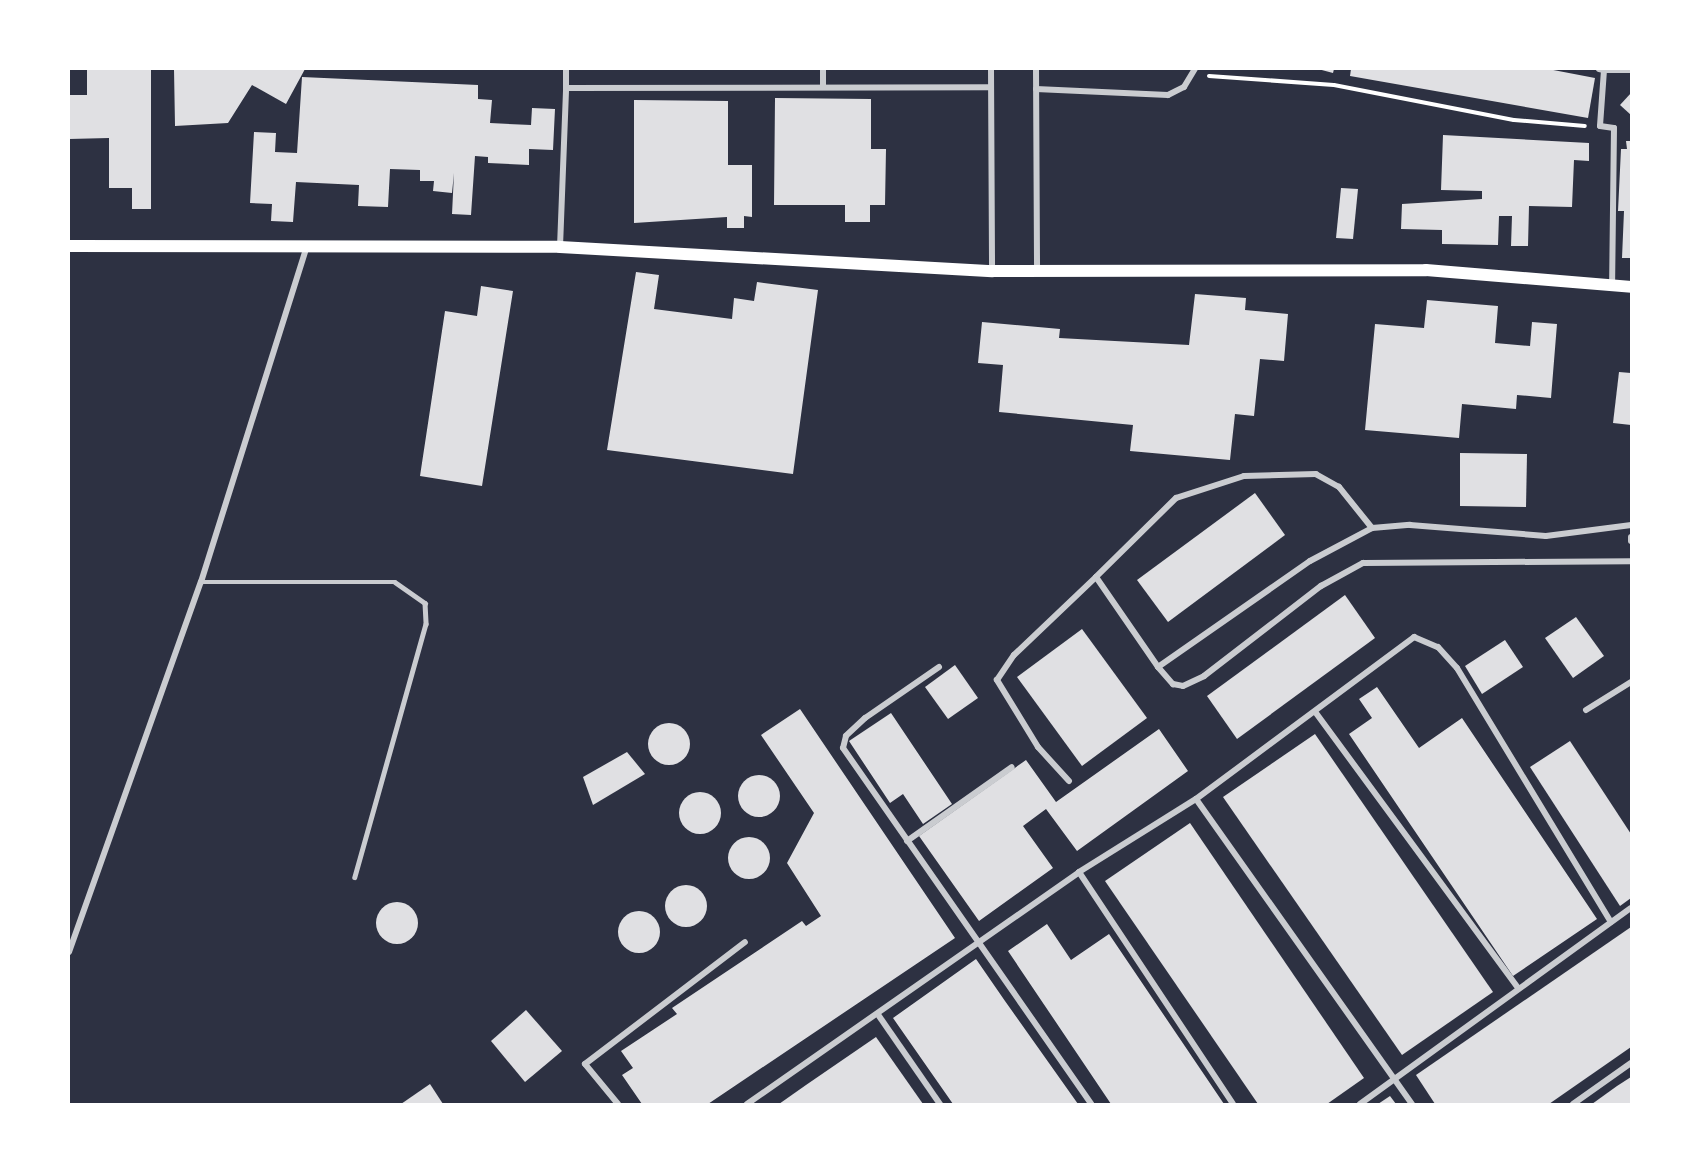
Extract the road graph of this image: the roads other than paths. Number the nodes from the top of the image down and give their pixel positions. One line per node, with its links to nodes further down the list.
1 (566, 69): 10 (street)
2 (823, 69): 8 (street)
3 (991, 69): 9 (street)
4 (1036, 69): 11 (street)
5 (1601, 70): 6 (street); 17 (street)
6 (1631, 70)
7 (1194, 72): 11 (street)
8 (823, 87): 9 (street); 10 (street)
9 (991, 87): 16 (street)
10 (566, 88): 13 (street)
11 (1036, 89): 15 (street)
12 (69, 246): 14 (main road)
13 (560, 247): 14 (main road); 16 (main road)
14 (306, 248): 25 (street)
15 (1037, 269): 16 (main road); 17 (main road)
16 (992, 271)
17 (1612, 285): 18 (main road)
18 (1631, 287)
19 (1631, 525): 20 (street)
20 (1372, 528): 24 (street); 26 (street)
21 (1631, 537): 22 (street)
22 (1631, 541)
23 (1631, 561): 26 (street)
24 (1096, 577): 26 (street); 32 (street)
25 (201, 582): 36 (lane); 41 (street)
26 (1158, 667)
27 (939, 668): 34 (street)
28 (1631, 682): 29 (street)
29 (1586, 710)
30 (1316, 713): 33 (street); 38 (street); 42 (street)
31 (1012, 767): 34 (street)
32 (1069, 781)
33 (1196, 799): 35 (street); 45 (street)
34 (907, 841): 40 (street)
35 (1079, 873): 40 (street); 50 (street)
36 (355, 877)
37 (1631, 908): 38 (street)
38 (1611, 922): 42 (street)
39 (745, 942): 46 (street)
40 (981, 943): 43 (street); 49 (street)
41 (69, 952)
42 (1518, 988): 45 (street)
43 (879, 1016): 47 (street); 48 (street)
44 (1631, 1063): 53 (street)
45 (1394, 1077): 51 (street); 52 (street)
46 (618, 1104)
47 (747, 1104)
48 (940, 1104)
49 (1091, 1104)
50 (1233, 1104)
51 (1360, 1104)
52 (1412, 1104)
53 (1573, 1104)

